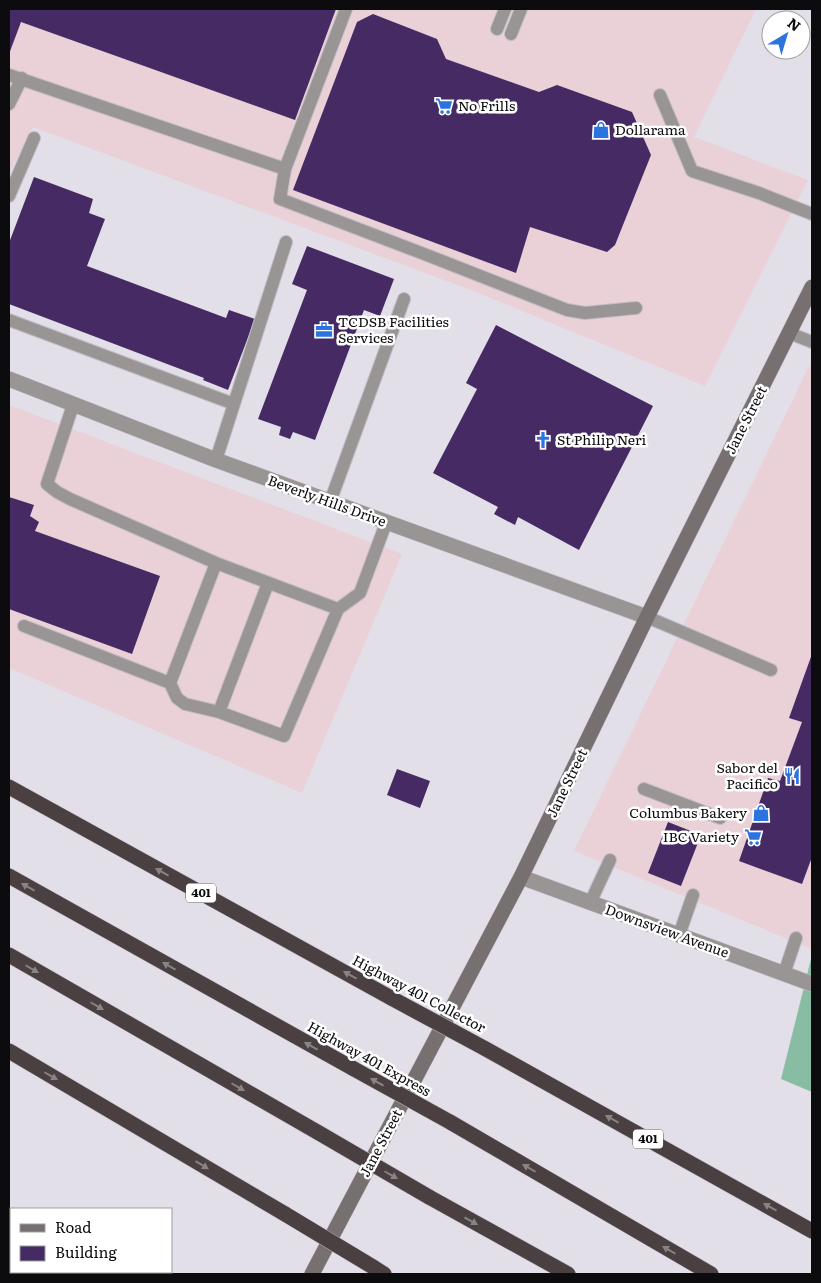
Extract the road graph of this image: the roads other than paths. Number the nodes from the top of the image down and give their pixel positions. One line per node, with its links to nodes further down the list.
1 (346, 9): 11 (lane)
2 (505, 9): 4 (lane)
3 (521, 9): 5 (lane)
4 (497, 29)
5 (511, 34)
6 (9, 75): 7 (lane)
7 (22, 78): 9 (lane); 11 (lane)
8 (660, 95): 13 (lane)
9 (9, 104)
10 (34, 138): 12 (lane)
11 (286, 169): 17 (lane)
12 (9, 196)
13 (812, 214)
14 (286, 242): 22 (lane)
15 (812, 287): 19 (main road, Jane Street)
16 (404, 299): 25 (lane)
17 (636, 308)
18 (9, 320): 22 (lane)
19 (790, 333): 20 (lane); 30 (main road, Jane Street)
20 (812, 342)
21 (9, 380): 23 (street, Beverly Hills Drive)
22 (234, 404): 24 (lane)
23 (73, 405): 24 (street, Beverly Hills Drive); 27 (lane)
24 (216, 460): 25 (street, Beverly Hills Drive)
25 (330, 502): 26 (street, Beverly Hills Drive)
26 (386, 523): 29 (lane); 30 (street, Beverly Hills Drive)
27 (216, 563): 28 (lane); 33 (lane)
28 (268, 583): 29 (lane); 34 (lane)
29 (338, 609): 34 (lane)
30 (647, 618): 32 (lane); 40 (main road, Jane Street)
31 (24, 626): 33 (lane)
32 (771, 670)
33 (170, 683): 34 (lane)
34 (219, 712)
35 (9, 787): 49 (highway, Highway 401 Collector / 401, one-way to 35, bridge)
36 (644, 789): 37 (lane)
37 (720, 818)
38 (610, 860): 42 (lane)
39 (9, 876): 53 (highway, Highway 401 Express, one-way to 39, bridge)
40 (521, 877): 42 (street, Downsview Avenue); 51 (main road, Jane Street)
41 (693, 896): 43 (lane)
42 (590, 903): 43 (street, Downsview Avenue)
43 (679, 936): 46 (street, Downsview Avenue)
44 (796, 938): 46 (lane)
45 (9, 956): 52 (highway, one-way to 52, bridge)
46 (784, 974): 47 (street, Downsview Avenue)
47 (812, 984)
48 (9, 1051): 50 (highway, one-way to 50, bridge)
49 (812, 1231)
50 (378, 1271)
51 (312, 1274)
52 (568, 1274)
53 (711, 1274)

